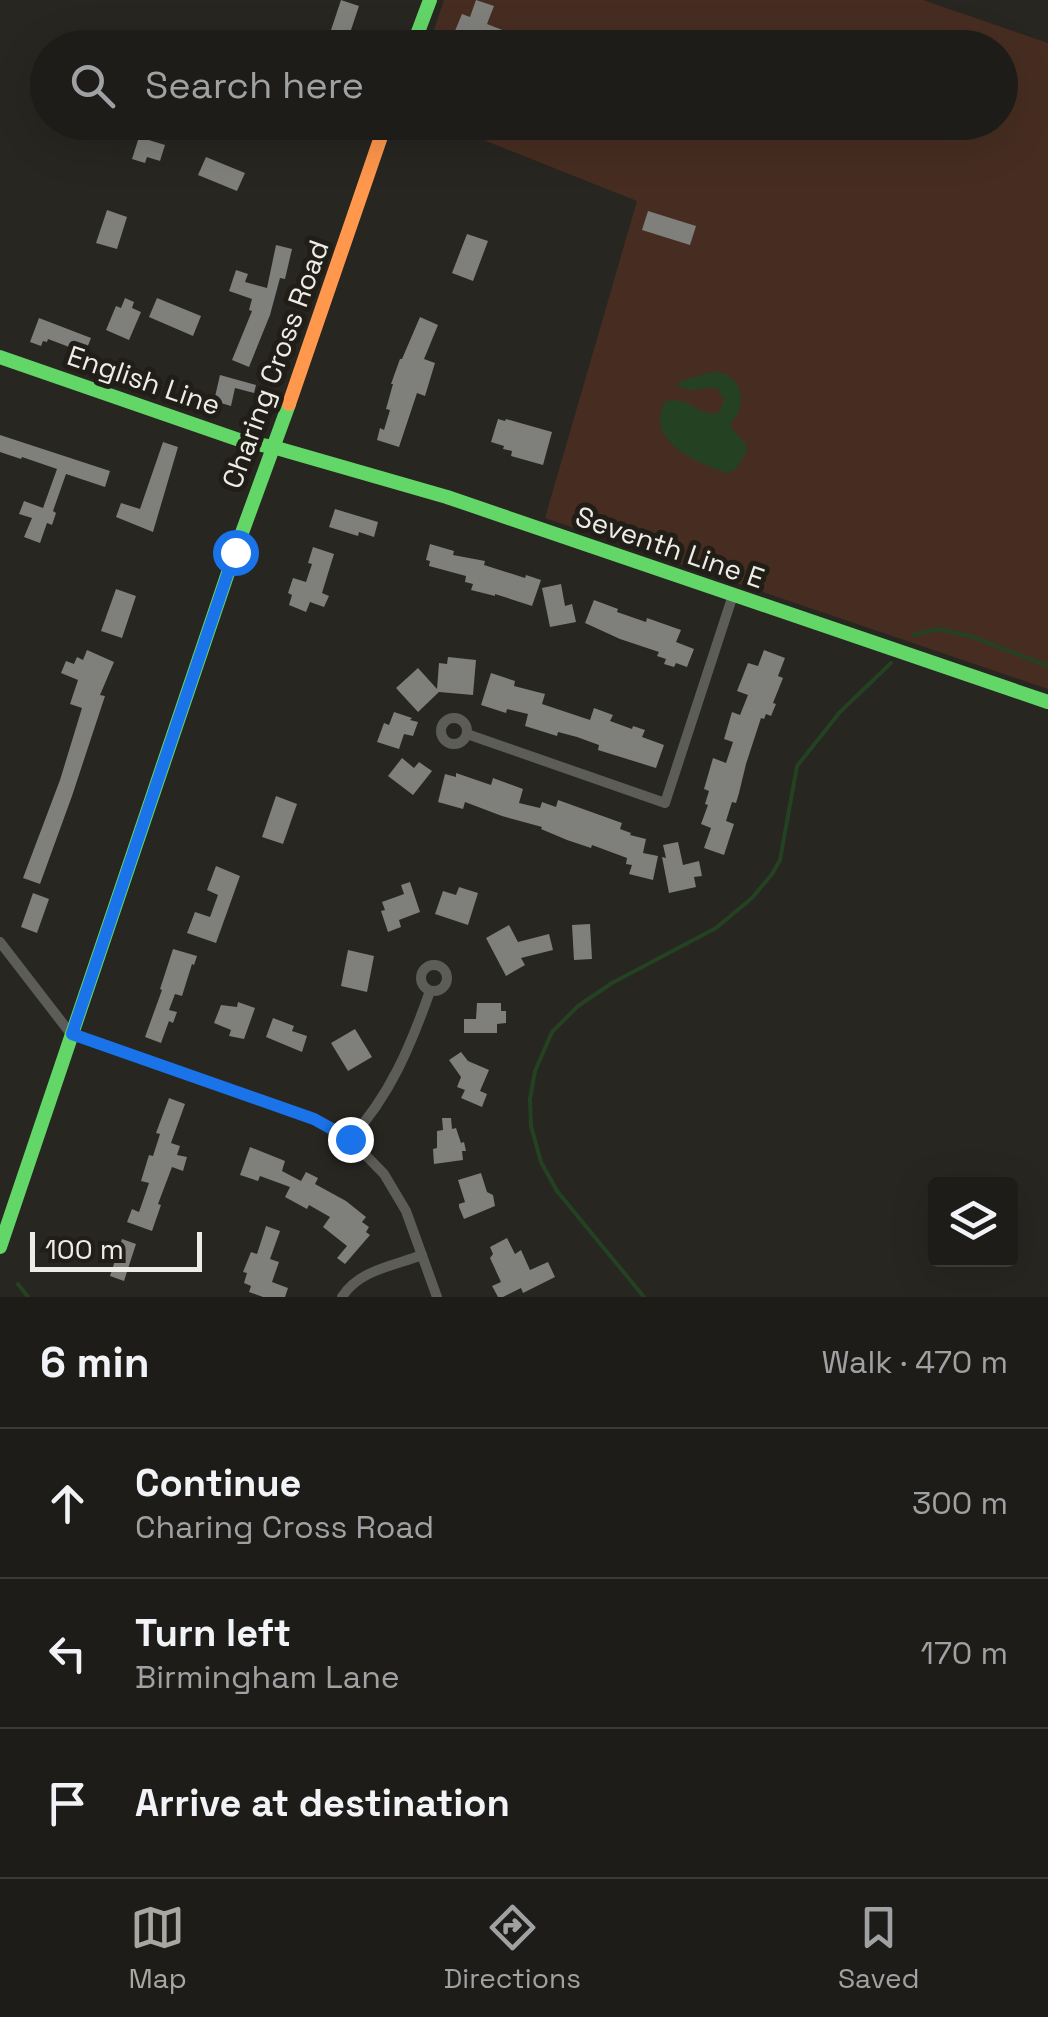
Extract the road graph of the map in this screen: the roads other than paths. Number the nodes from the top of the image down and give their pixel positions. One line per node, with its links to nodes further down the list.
1 (430, 0): 2 (main road)
2 (419, 30)
3 (380, 140): 5 (main road, Charing Cross Road)
4 (0, 357): 5 (main road, English Line)
5 (273, 447): 6 (main road, Seventh Line E); 11 (main road, Charing Cross Road)
6 (733, 595): 7 (main road, Seventh Line E); 8 (street)
7 (1048, 702)
8 (466, 734)
9 (0, 942): 11 (street)
10 (430, 991): 12 (street)
11 (72, 1034): 12 (street); 13 (main road, Charing Cross Road)
12 (350, 1139): 14 (street)
13 (0, 1247)
14 (422, 1255): 15 (street); 16 (street)
15 (342, 1297)
16 (438, 1297)

